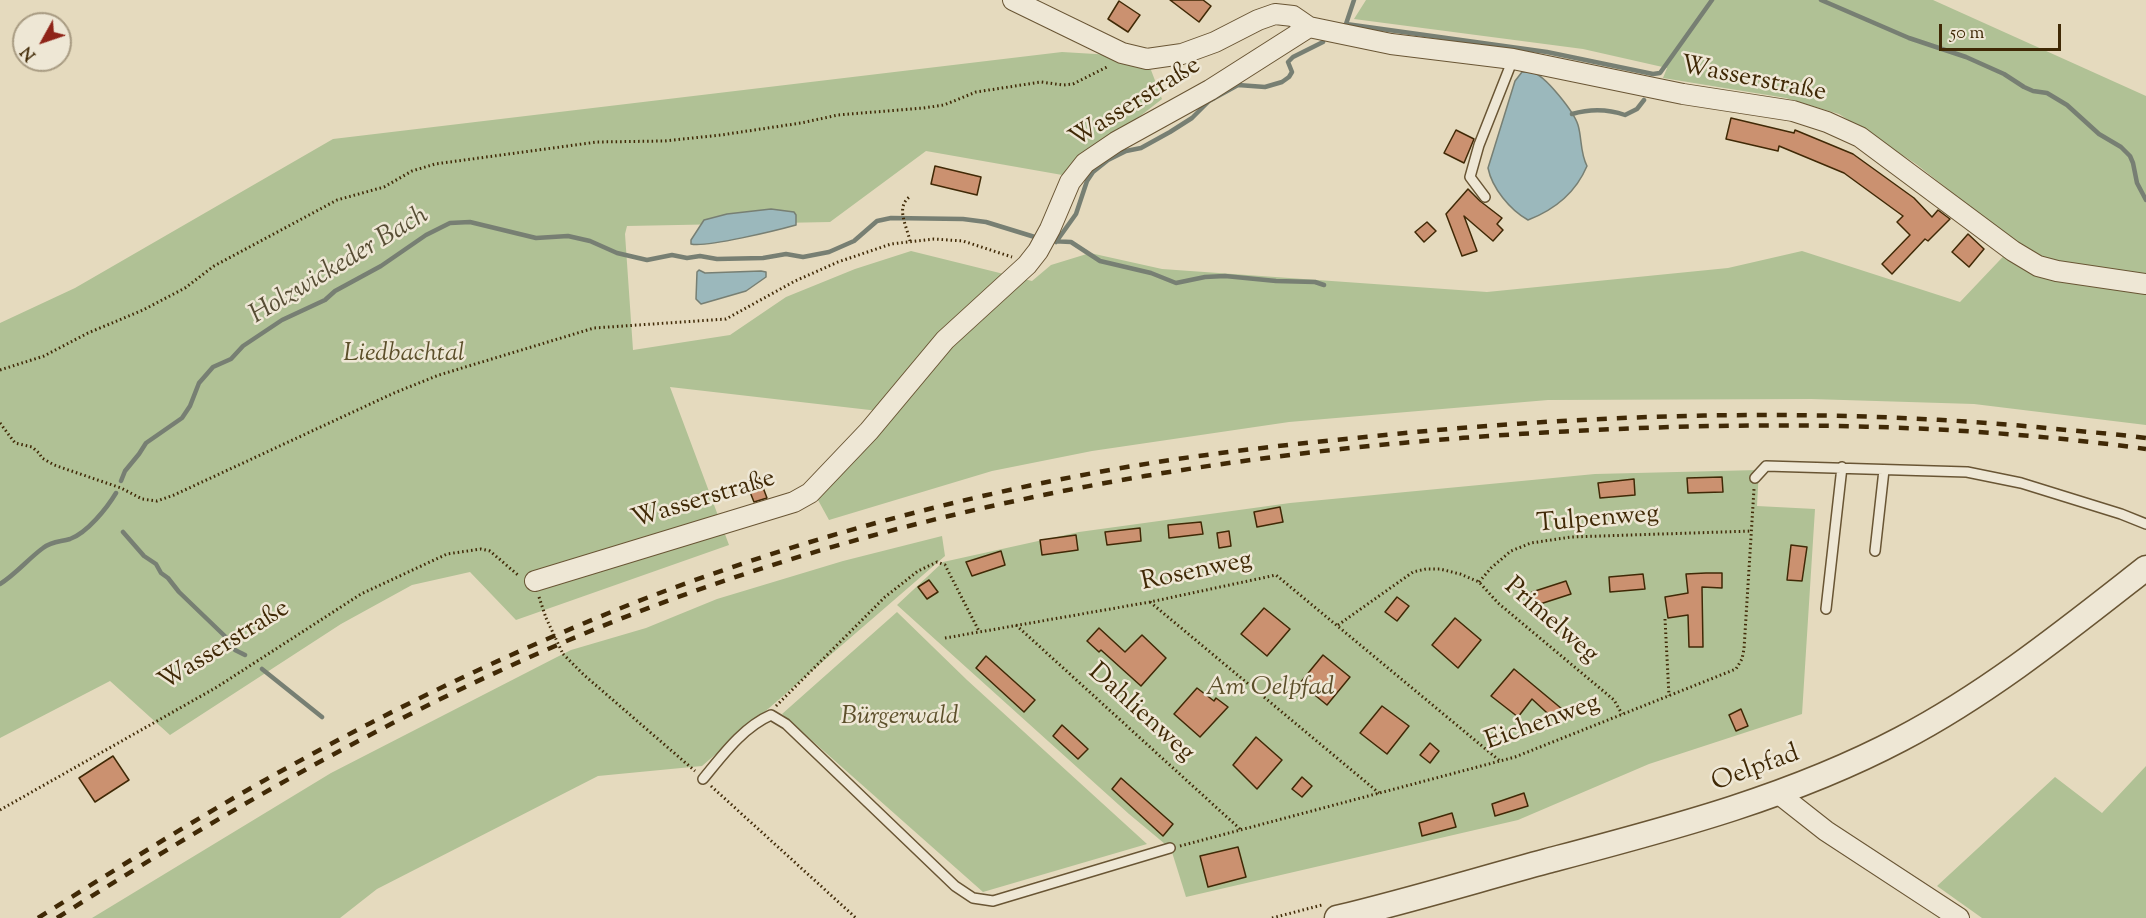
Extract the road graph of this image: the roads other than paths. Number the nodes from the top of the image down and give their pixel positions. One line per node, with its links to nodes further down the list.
1 (1013, 0): 2 (street)
2 (1304, 23): 3 (street, Wasserstraße); 12 (street, Wasserstraße)
3 (1513, 59): 4 (lane); 5 (street, Wasserstraße)
4 (1485, 197)
5 (2146, 284)
6 (1842, 467): 7 (lane); 8 (lane); 13 (lane)
7 (1884, 470): 9 (lane); 10 (lane)
8 (1755, 478)
9 (2146, 524)
10 (1875, 551)
11 (2146, 568): 15 (street, Oelpfad)
12 (535, 581)
13 (1826, 609)
14 (703, 779): 16 (lane)
15 (1779, 794): 17 (street, Oelpfad); 18 (street)
16 (1170, 848)
17 (1337, 918)
18 (1959, 918)

